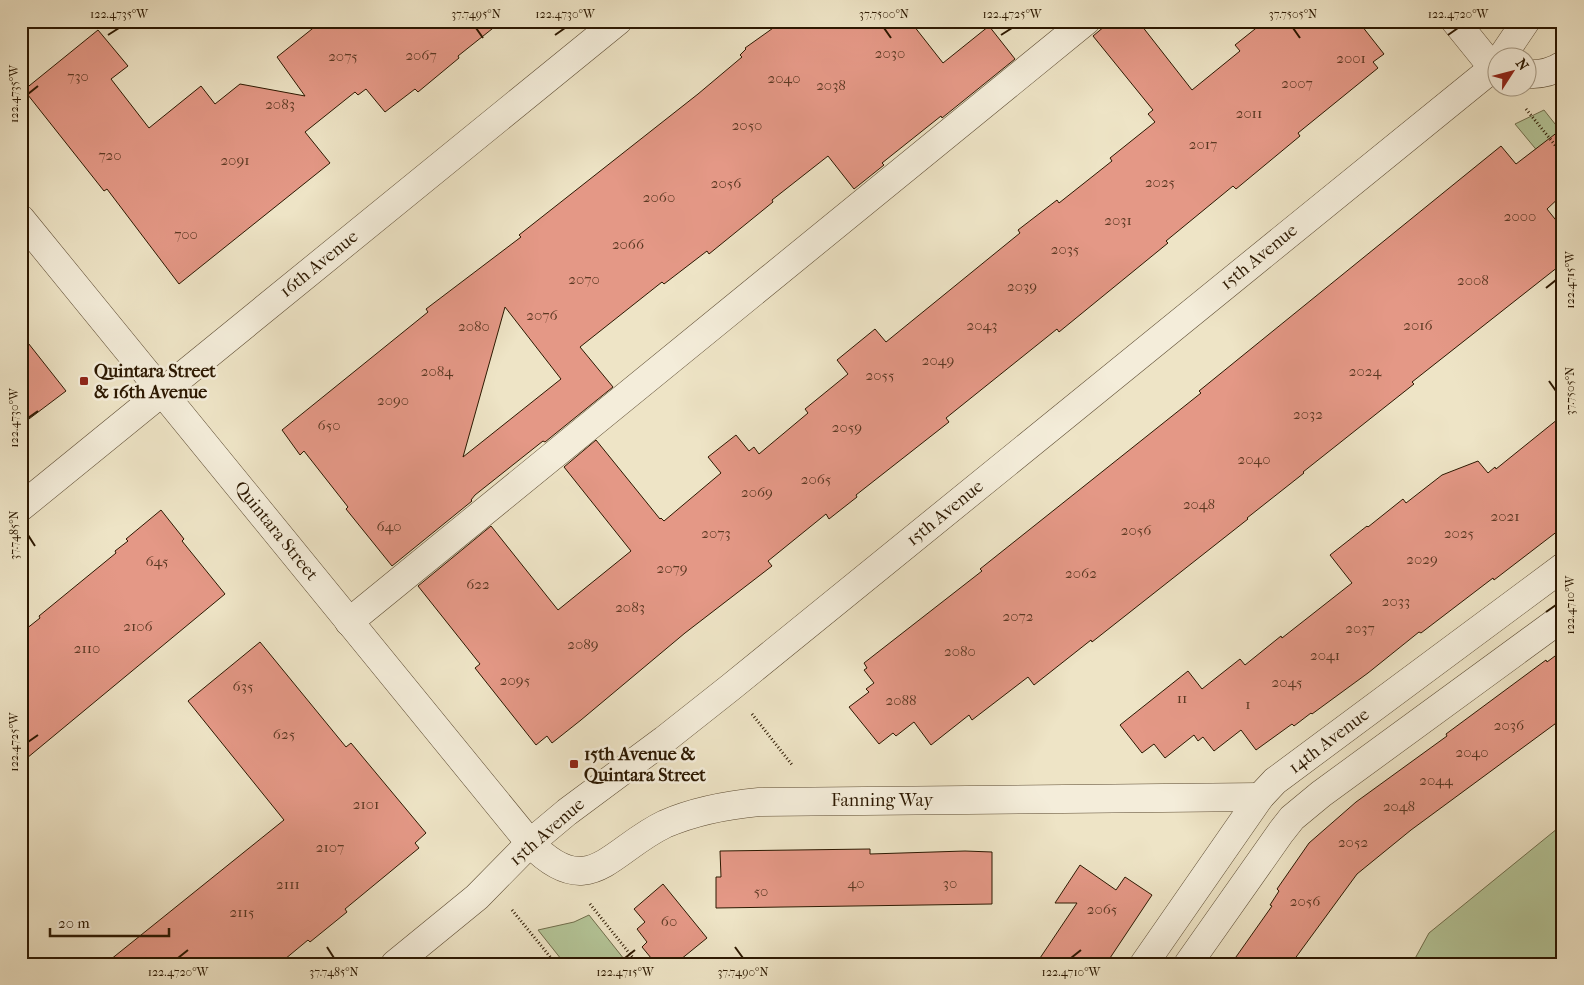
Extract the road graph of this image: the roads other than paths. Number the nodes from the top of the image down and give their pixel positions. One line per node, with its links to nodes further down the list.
1 (618, 21): 11 (street, 16th Avenue)
2 (1086, 21): 15 (street)
3 (1455, 21): 6 (street)
4 (1526, 21): 5 (street, 15th Avenue)
5 (1508, 48)
6 (1486, 53)
7 (1563, 65): 9 (street)
8 (1486, 73): 17 (street, 15th Avenue)
9 (1536, 75)
10 (21, 219): 11 (street, Quintara Street)
11 (162, 392): 12 (street, 16th Avenue); 15 (street, Quintara Street)
12 (21, 507)
13 (1563, 567): 16 (street, 14th Avenue)
14 (1563, 617): 20 (street, 14th Avenue)
15 (349, 622): 17 (street, Quintara Street)
16 (1260, 797): 17 (street, Fanning Way); 19 (street, 14th Avenue)
17 (530, 843): 18 (street, 15th Avenue)
18 (395, 964)
19 (1144, 964)
20 (1188, 964)

